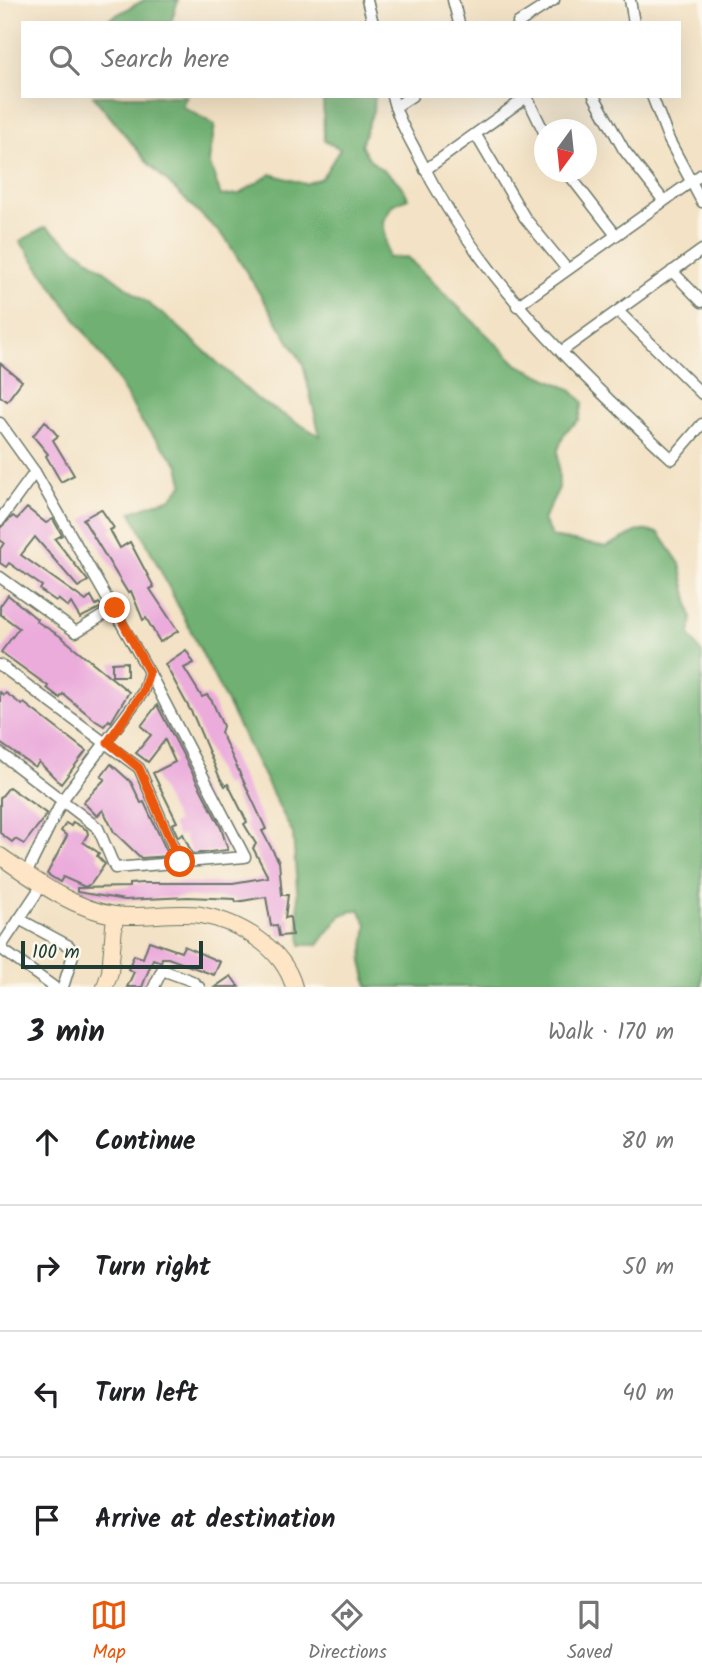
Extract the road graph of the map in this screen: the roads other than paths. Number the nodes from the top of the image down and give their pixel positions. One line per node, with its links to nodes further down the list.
1 (367, 0): 6 (street)
2 (453, 0): 7 (street)
3 (554, 0): 5 (street)
4 (630, 0): 9 (street)
5 (534, 5): 8 (street)
6 (372, 21)
7 (458, 21)
8 (520, 21)
9 (634, 21)
10 (526, 98): 16 (street)
11 (527, 98): 15 (street)
12 (595, 98): 21 (street)
13 (653, 98): 19 (street)
14 (393, 102): 17 (street)
15 (538, 119)
16 (476, 135): 17 (street); 25 (street)
17 (425, 170): 28 (street)
18 (702, 174): 19 (street)
19 (691, 180): 21 (street); 22 (street)
20 (575, 182): 23 (street)
21 (663, 200): 23 (street)
22 (702, 202)
23 (615, 234): 25 (street)
24 (702, 250): 26 (street)
25 (566, 268): 28 (street)
26 (672, 271): 27 (street); 29 (street)
27 (702, 302)
28 (517, 306): 30 (street)
29 (618, 311): 30 (street); 31 (street)
30 (562, 351): 33 (street)
31 (702, 394)
32 (0, 423): 34 (street)
33 (702, 424)
34 (35, 472): 35 (street); 37 (street)
35 (0, 520)
36 (0, 577): 37 (street)
37 (115, 608): 39 (street)
38 (0, 665): 40 (street)
39 (149, 672): 40 (street); 44 (street)
40 (108, 742): 42 (street); 44 (street)
41 (0, 753): 42 (street)
42 (64, 799): 44 (street); 45 (street)
43 (0, 856): 45 (street)
44 (180, 862)
45 (26, 874): 46 (street)
46 (42, 885): 47 (street); 48 (street)
47 (115, 915): 52 (street); 55 (street)
48 (19, 919): 49 (street); 51 (street)
49 (0, 948): 50 (street)
50 (54, 987)
51 (63, 987)
52 (105, 987)
53 (154, 987): 54 (street)
54 (199, 987)
55 (294, 987)

